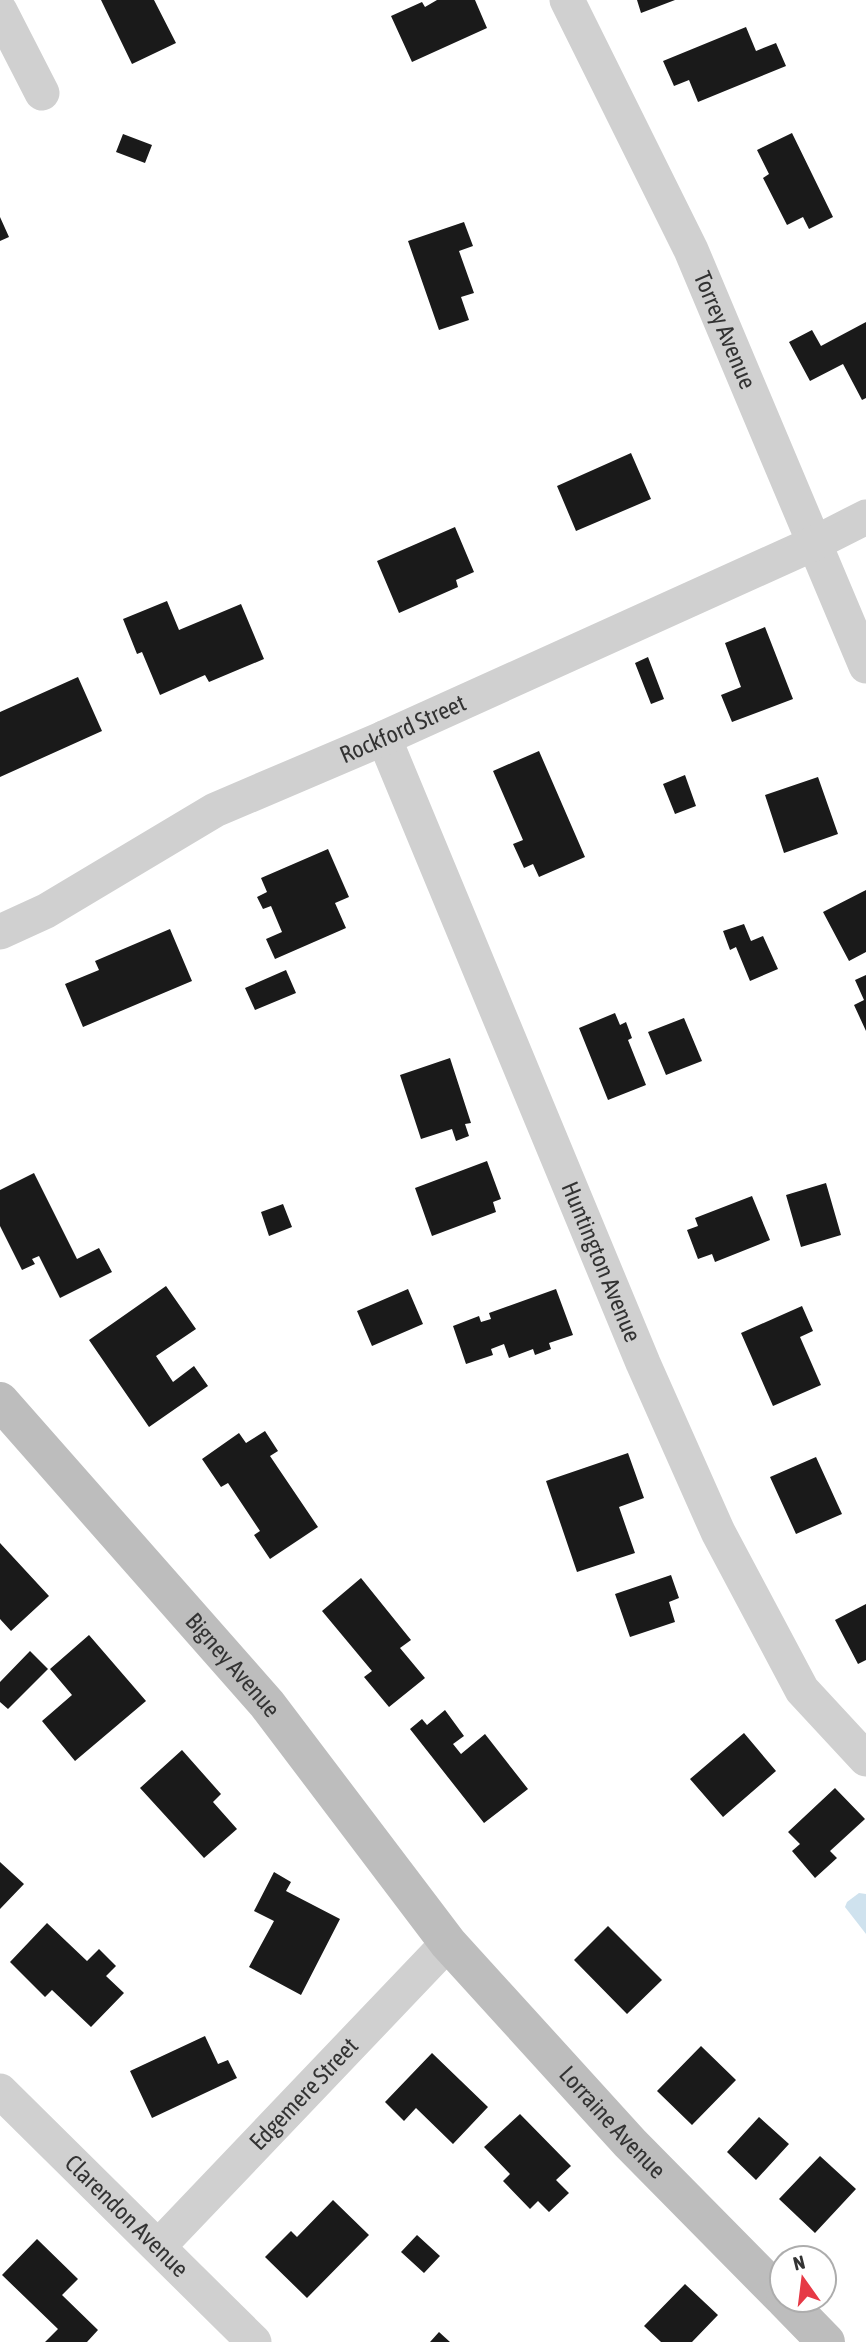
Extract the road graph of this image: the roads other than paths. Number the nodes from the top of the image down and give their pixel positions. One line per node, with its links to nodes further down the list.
1 (566, 0): 5 (street, Torrey Avenue)
2 (0, 11): 3 (street)
3 (42, 93)
4 (866, 517): 5 (street, Rockford Street)
5 (815, 543): 6 (street, Torrey Avenue); 7 (street, Rockford Street)
6 (866, 666)
7 (384, 738): 8 (street, Rockford Street); 10 (street, Huntington Avenue)
8 (0, 932)
9 (0, 1401): 11 (street, Bigney Avenue)
10 (866, 1759)
11 (448, 1943): 13 (street, Edgemere Street); 14 (street, Lorraine Avenue)
12 (0, 2091): 13 (street, Clarendon Avenue)
13 (159, 2246): 16 (street, Clarendon Avenue)
14 (768, 2284)
15 (798, 2314): 17 (street, Lorraine Avenue)
16 (254, 2342)
17 (826, 2342)

